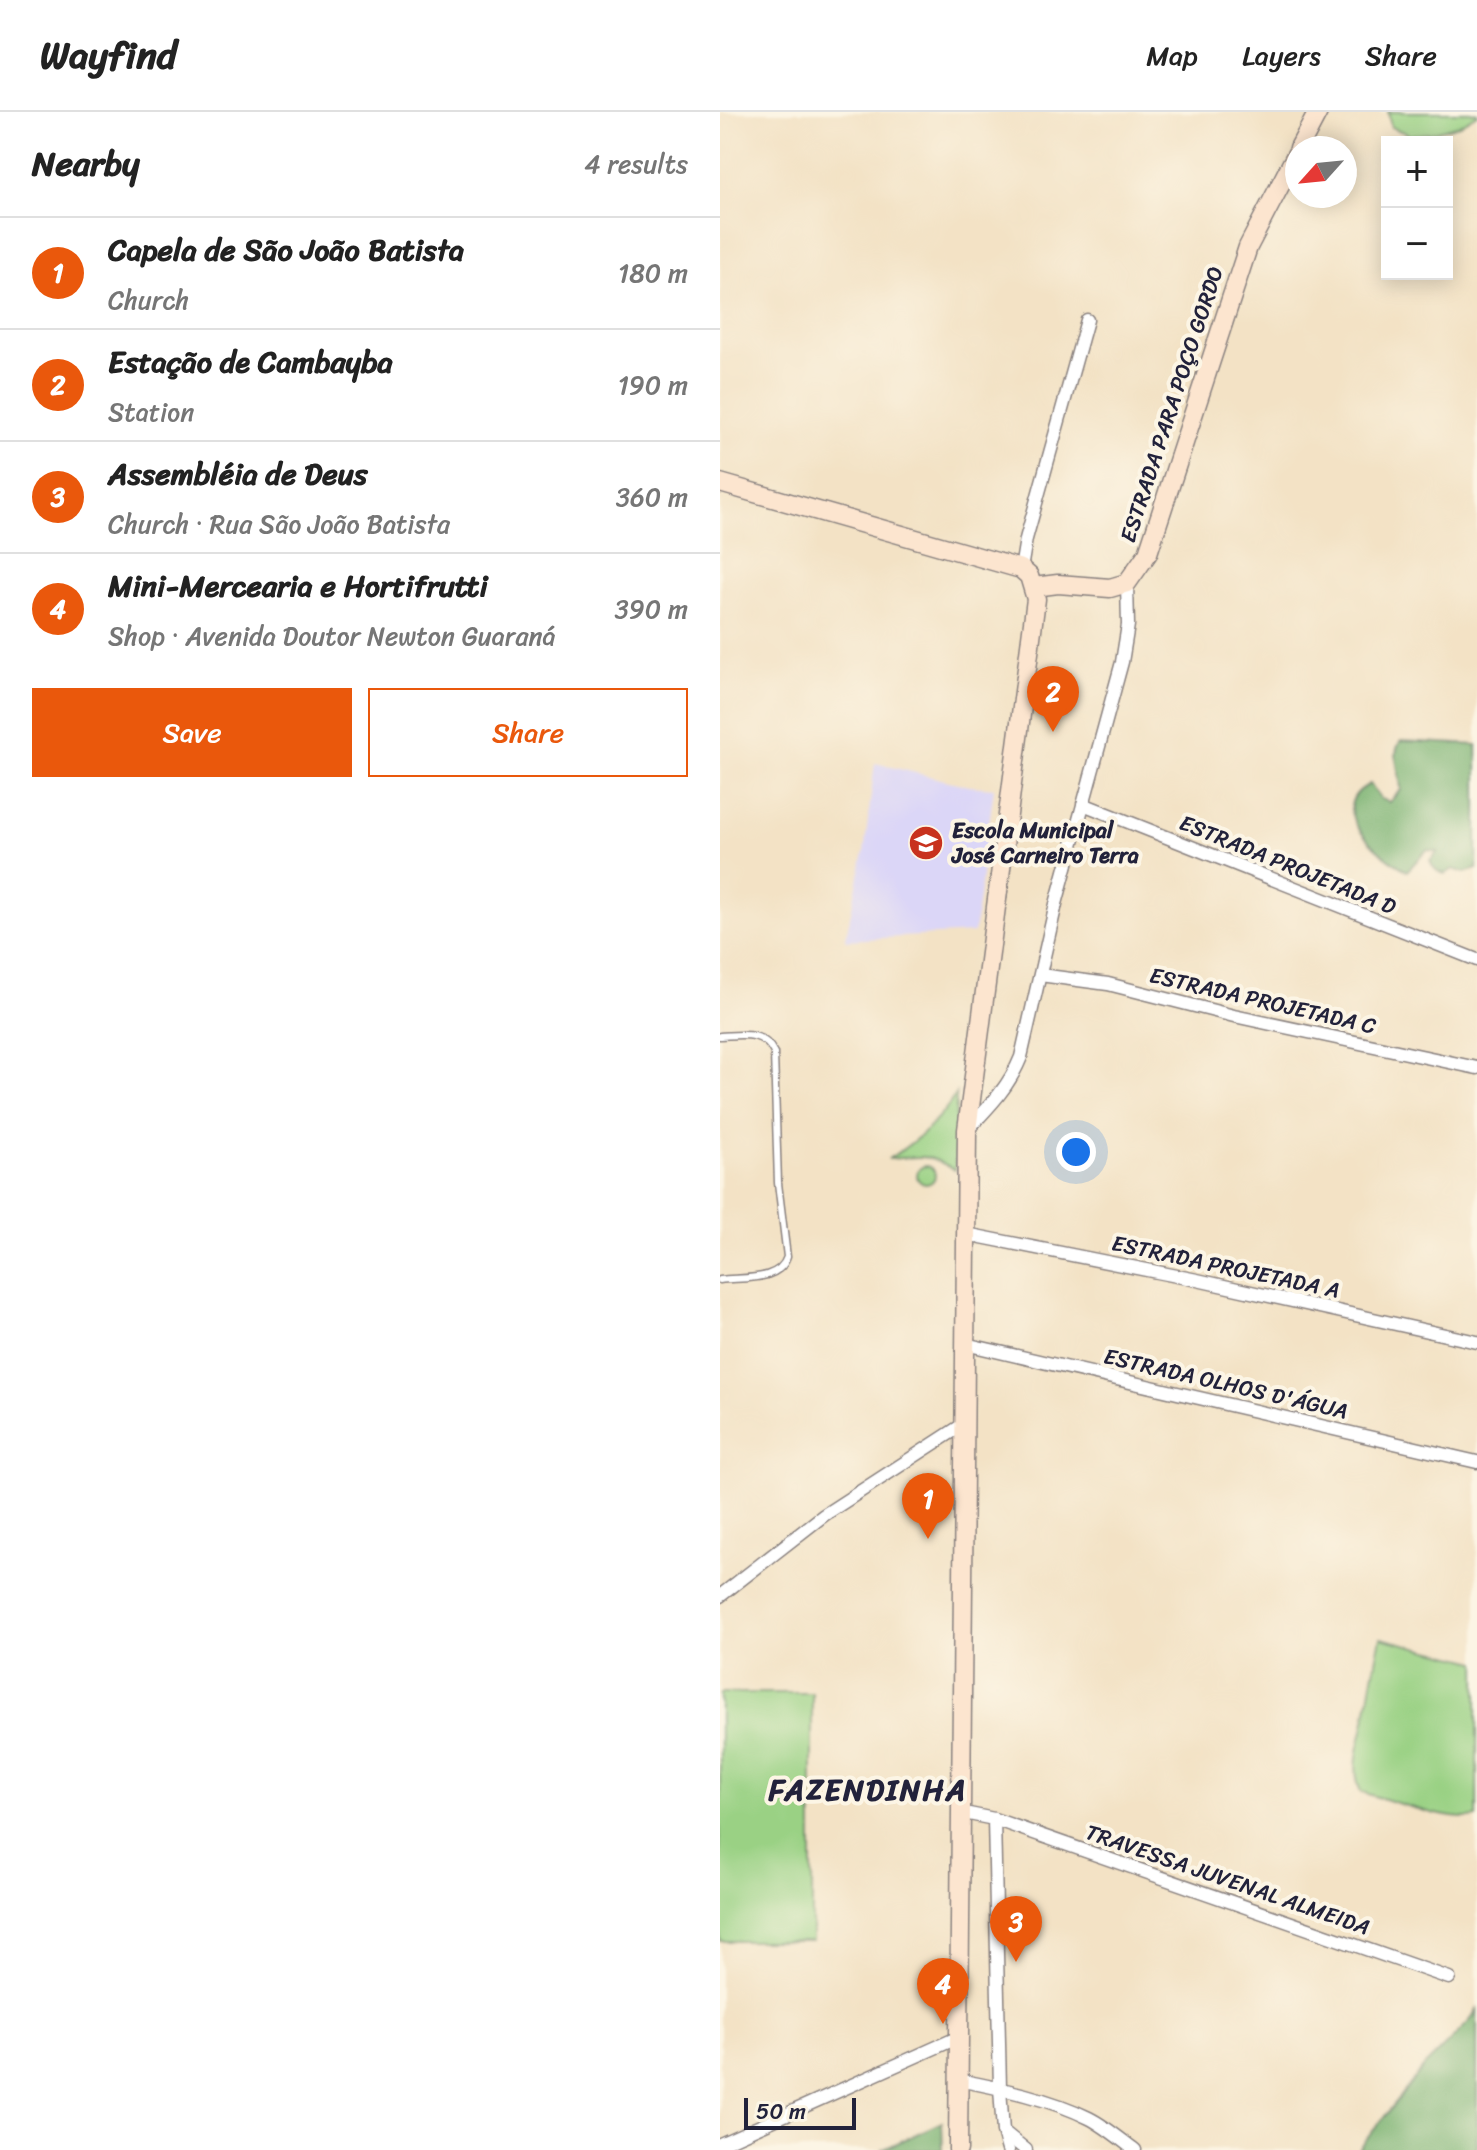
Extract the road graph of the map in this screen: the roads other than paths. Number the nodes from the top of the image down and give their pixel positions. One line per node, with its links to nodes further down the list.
1 (1318, 112): 2 (main road, ESTRADA PARA POÇO GORDO)
2 (1305, 136)
3 (1285, 175): 7 (main road, ESTRADA PARA POÇO GORDO)
4 (1087, 320): 6 (street)
5 (720, 483): 6 (main road)
6 (1021, 569): 8 (main road)
7 (1127, 583): 8 (main road); 9 (street)
8 (1034, 587): 14 (main road)
9 (1083, 804): 10 (street, ESTRADA PROJETADA D); 11 (street)
10 (1477, 960)
11 (1040, 975): 13 (street, ESTRADA PROJETADA C); 14 (street)
12 (720, 1036): 16 (lane)
13 (1477, 1068)
14 (967, 1130): 15 (main road)
15 (966, 1234): 17 (street, ESTRADA PROJETADA A); 18 (main road)
16 (720, 1280)
17 (1477, 1342)
18 (965, 1344): 19 (main road); 20 (street, ESTRADA OLHOS D'ÁGUA)
19 (964, 1424): 21 (street); 22 (main road)
20 (1477, 1462)
21 (720, 1596)
22 (959, 1812): 23 (street, TRAVESSA JUVENAL ALMEIDA); 25 (main road)
23 (994, 1819): 24 (street, TRAVESSA JUVENAL ALMEIDA); 27 (street)
24 (1449, 1978)
25 (957, 2038): 26 (main road); 29 (street)
26 (958, 2080): 27 (street); 30 (main road)
27 (1000, 2088): 28 (street); 33 (street)
28 (1003, 2132): 31 (street); 32 (street)
29 (720, 2144)
30 (958, 2150)
31 (1008, 2150)
32 (1026, 2150)
33 (1135, 2150)

